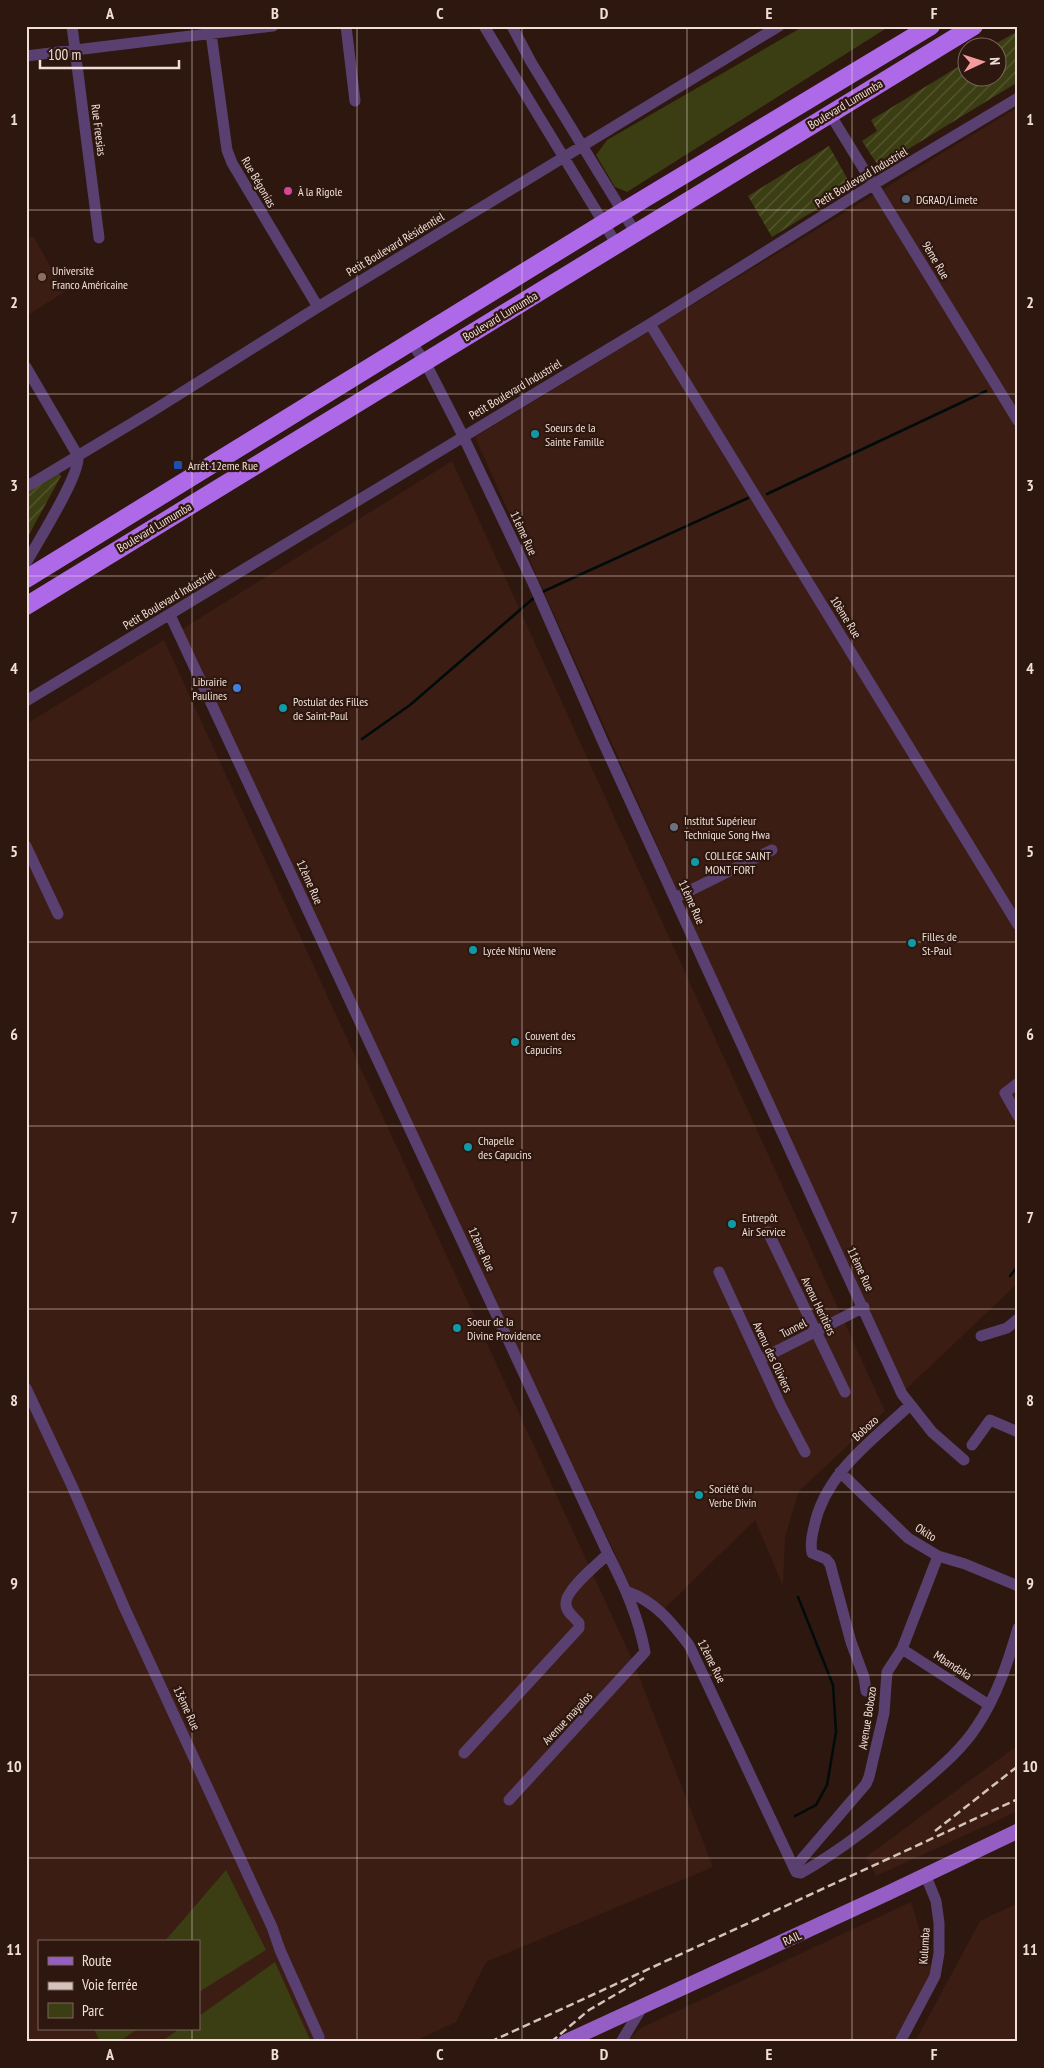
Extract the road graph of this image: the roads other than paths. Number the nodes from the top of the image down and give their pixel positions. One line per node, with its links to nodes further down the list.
1 (72, 26): 10 (street, Rue Freesias)
2 (273, 26): 9 (street)
3 (346, 26): 13 (street)
4 (484, 26): 16 (street)
5 (512, 26): 15 (street)
6 (779, 26): 15 (street, Petit Boulevard Résidentiel)
7 (931, 26): 18 (highway, Boulevard Lumumba)
8 (974, 26): 14 (highway, Boulevard Lumumba)
9 (210, 30): 10 (street); 23 (street, Rue Bégonias)
10 (75, 51): 11 (street); 21 (street, Rue Freesias)
11 (26, 56)
12 (1018, 98): 17 (street, Petit Boulevard Industriel)
13 (354, 101)
14 (830, 114): 17 (street, 9ème Rue); 20 (highway, Boulevard Lumumba)
15 (583, 145): 16 (street, Petit Boulevard Résidentiel); 18 (street)
16 (563, 157): 19 (street); 23 (street, Petit Boulevard Résidentiel)
17 (874, 184): 24 (street, Petit Boulevard Industriel); 28 (street, 9ème Rue)
18 (623, 212): 19 (highway, Boulevard Lumumba); 20 (street)
19 (604, 223): 22 (street); 25 (highway, Boulevard Lumumba)
20 (635, 232): 22 (highway, Boulevard Lumumba)
21 (99, 238)
22 (617, 244): 26 (highway, Boulevard Lumumba)
23 (318, 307): 30 (street, Petit Boulevard Résidentiel)
24 (650, 324): 29 (street, Petit Boulevard Industriel); 41 (street, 10ème Rue)
25 (412, 342): 26 (street, 11ème Rue); 33 (highway, Boulevard Lumumba)
26 (425, 362): 29 (street, 11ème Rue); 34 (highway, Boulevard Lumumba)
27 (26, 367): 30 (street)
28 (1018, 421)
29 (463, 436): 35 (street, Petit Boulevard Industriel); 39 (street, 11ème Rue)
30 (78, 456): 31 (street, Petit Boulevard Résidentiel); 32 (street)
31 (26, 487)
32 (26, 563)
33 (26, 579)
34 (26, 606)
35 (170, 615): 36 (street, Petit Boulevard Industriel); 59 (street, 12ème Rue)
36 (26, 700)
37 (26, 846): 40 (street)
38 (772, 850): 39 (street)
39 (675, 898): 46 (street, 11ème Rue)
40 (58, 914)
41 (1018, 925)
42 (1018, 1083): 43 (street)
43 (1018, 1116)
44 (768, 1232): 48 (street, Avenu Heritiers)
45 (718, 1272): 50 (street, Avenu des Oliviers)
46 (864, 1307): 48 (street, Tunnel); 53 (street, 11ème Rue)
47 (1018, 1319): 49 (street)
48 (817, 1331): 50 (street, Tunnel); 52 (street, Avenu Heritiers)
49 (982, 1336)
50 (761, 1359): 56 (street, Avenu des Oliviers)
51 (26, 1388): 73 (street, 13ème Rue)
52 (845, 1392)
53 (910, 1405): 57 (street, 11ème Rue); 58 (street, Bobozo)
54 (1018, 1432): 55 (street)
55 (972, 1445)
56 (805, 1452)
57 (964, 1460)
58 (840, 1472): 60 (street, Okito); 65 (street, Avenue Bobozo)
59 (608, 1554): 62 (street, 12ème Rue); 67 (street)
60 (938, 1556): 61 (street, Okito); 64 (street, Avenue Bobozo)
61 (1018, 1586)
62 (628, 1592): 68 (street, Avenue mayalos); 70 (street, 12ème Rue)
63 (1018, 1628): 66 (street)
64 (902, 1649): 66 (street, Mbandaka); 70 (street, Avenue Bobozo)
65 (866, 1691)
66 (989, 1705): 70 (street)
67 (464, 1753)
68 (509, 1800)
69 (1018, 1831): 71 (main road, RAIL)
70 (795, 1870)
71 (925, 1874): 72 (main road, RAIL); 76 (street, Kulumba)
72 (643, 2006): 74 (main road, RAIL); 75 (street)
73 (319, 2042)
74 (565, 2042)
75 (621, 2042)
76 (900, 2042)

